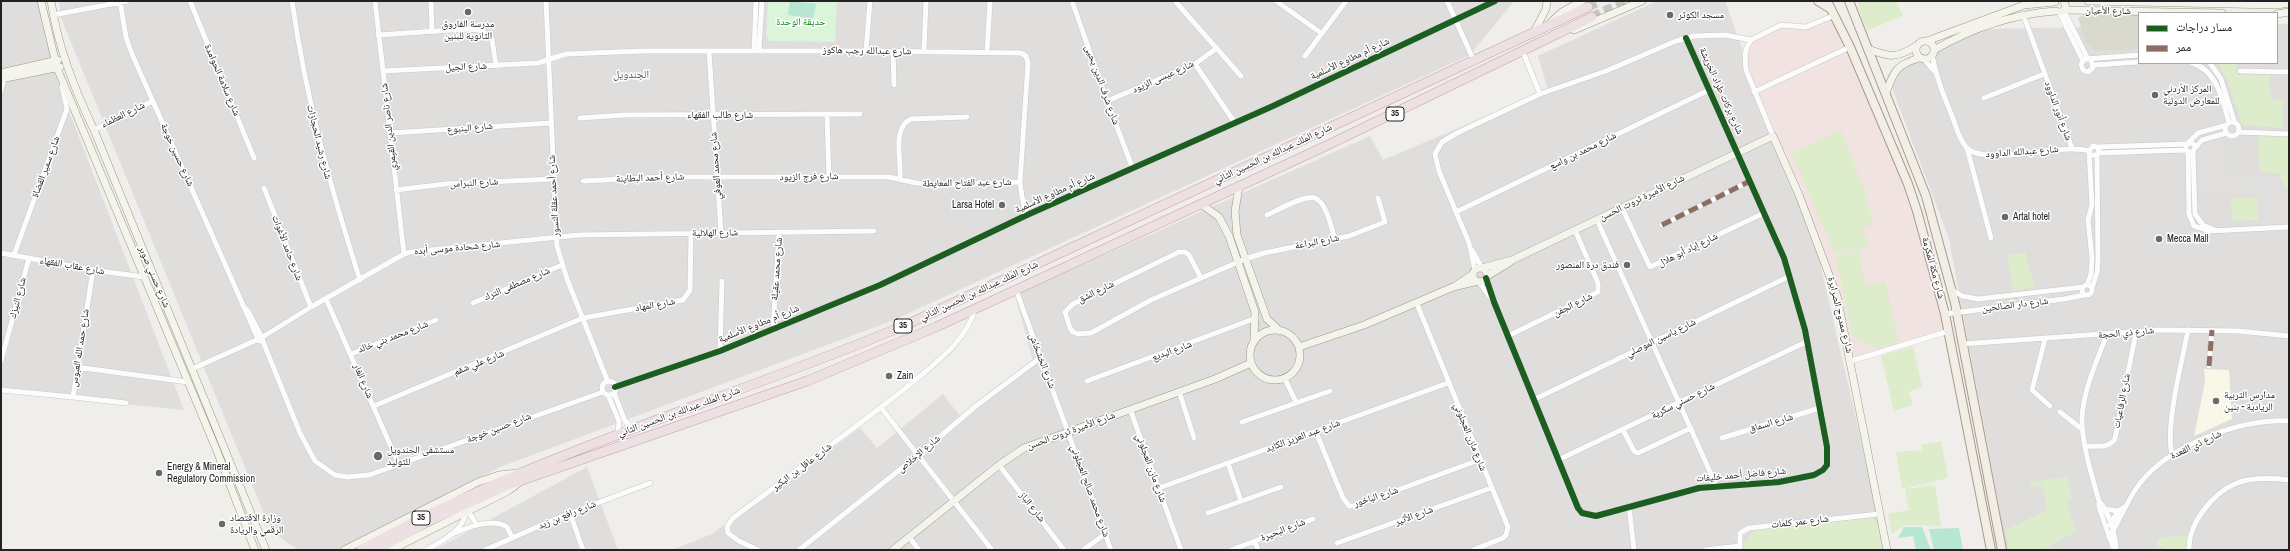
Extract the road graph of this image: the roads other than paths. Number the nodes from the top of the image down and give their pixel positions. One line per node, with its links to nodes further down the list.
1 (41, 1): 72 (street, شارع حسني صوبر)
2 (51, 1): 38 (street, شارع حسني صوبر)
3 (126, 1): 26 (street)
4 (190, 1): 112 (street, شارع سلامة الحوامدة)
5 (292, 1): 160 (street, شارع رشيد الحجازات)
6 (374, 1): 44 (street, شارع ناصر الدين القيمري)
7 (431, 1): 42 (street)
8 (546, 1): 65 (street, شارع أحمد عقلة النسور)
9 (756, 1): 53 (street)
10 (762, 1): 53 (street)
11 (870, 1): 54 (street)
12 (926, 1): 57 (street)
13 (990, 1): 59 (street)
14 (1072, 1): 91 (street, شارع شرف الدين يحيى)
15 (1175, 1): 51 (street)
16 (1276, 1): 43 (street)
17 (1346, 1): 43 (street)
18 (1447, 1): 40 (street)
19 (1496, 1): 40 (street, شارع أم مطاوع الأسلمية)
20 (1547, 1): 41 (street)
21 (1642, 1): 45 (street)
22 (1818, 1): 32 (main road)
23 (2064, 1): 33 (street)
24 (2088, 1): 31 (street, شارع الأعيان)
25 (2276, 1): 31 (street)
26 (120, 2): 38 (street); 90 (street, شارع حسين خوجة)
27 (1849, 2): 52 (main road, شارع مكة المكرمة)
28 (2056, 2): 33 (street); 48 (street)
29 (2289, 3): 31 (street, شارع الأعيان)
30 (1585, 4): 41 (highway, شارع الملك عبدالله بن الحسين الثاني / 35)
31 (2263, 5)
32 (1831, 7): 47 (street); 50 (main road, شارع مكة المكرمة)
33 (2061, 11): 34 (street, شارع الأعيان); 36 (street, شارع الأعيان); 66 (street)
34 (2142, 12)
35 (2289, 12): 37 (street)
36 (2023, 14): 60 (street, شارع الأعيان); 79 (street, شارع أنور الداوود)
37 (2278, 14)
38 (53, 15): 67 (street, شارع حسني صوبر)
39 (1592, 17): 45 (highway, شارع الملك عبدالله بن الحسين الثاني / 35)
40 (1455, 20): 63 (street); 98 (street, شارع أم مطاوع الأسلمية)
41 (1535, 30): 63 (highway, شارع الملك عبدالله بن الحسين الثاني / 35)
42 (432, 32): 44 (street); 73 (street)
43 (1321, 33): 62 (street)
44 (378, 35): 74 (street, شارع ناصر الدين القيمري)
45 (1554, 36): 58 (highway, شارع الملك عبدالله بن الحسين الثاني / 35)
46 (1686, 38): 47 (street, شارع بركات طراد الخريشة); 84 (street, شارع بركات طراد الخريشة); 88 (street, شارع بركات طراد الخريشة)
47 (1751, 40): 86 (street, شارع ممدوح الصرايرة)
48 (1927, 41): 49 (street); 60 (street)
49 (1916, 46): 52 (street); 64 (street)
50 (1850, 47): 86 (street); 176 (main road, شارع مكة المكرمة)
51 (1216, 48): 69 (street, شارع عيسى الزيود); 80 (street)
52 (1868, 49): 87 (main road, شارع مكة المكرمة)
53 (757, 50): 54 (street, شارع عبدالله رجب هاكوز); 55 (street, شارع عبدالله رجب هاكوز)
54 (866, 50): 56 (street, شارع عبدالله رجب هاكوز)
55 (709, 51): 65 (street, شارع عبدالله رجب هاكوز); 93 (street, شارع محمد العوفي)
56 (893, 51): 57 (street, شارع عبدالله رجب هاكوز); 83 (street)
57 (924, 51): 59 (street, شارع عبدالله رجب هاكوز)
58 (1523, 52): 88 (street); 121 (highway, شارع الملك عبدالله بن الحسين الثاني / 35)
59 (987, 53): 120 (street, شارع عبدالله رجب هاكوز)
60 (1933, 53): 64 (street); 77 (street)
61 (2138, 55): 66 (street)
62 (1305, 56)
63 (1472, 58): 230 (highway, شارع الملك عبدالله بن الحسين الثاني / 35)
64 (1922, 59): 77 (street); 87 (street)
65 (549, 60): 73 (street, شارع الجيل); 97 (street, شارع أحمد عقلة النسور)
66 (2089, 61): 68 (street)
67 (65, 62): 72 (street); 100 (street, شارع حسني صوبر)
68 (2138, 62)
69 (1195, 64): 91 (street, شارع عيسى الزيود); 98 (street)
70 (2194, 64): 99 (street)
71 (2211, 64): 99 (street)
72 (55, 65): 76 (street); 81 (street); 82 (street, شارع حسني صوبر)
73 (496, 66): 74 (street, شارع الجيل)
74 (383, 71): 101 (street, شارع ناصر الدين القيمري)
75 (2240, 71): 78 (street)
76 (41, 72): 81 (street); 82 (street)
77 (1935, 72): 107 (street)
78 (2289, 72)
79 (2044, 74): 89 (street, شارع أنور الداوود); 108 (street, شارع أنور الداوود)
80 (1241, 76)
81 (2, 77): 85 (street)
82 (60, 78): 149 (street, شارع سمير القضاة); 156 (street, شارع حسني صوبر)
83 (894, 85)
84 (1709, 90): 109 (street, شارع بركات طراد الخريشة); 127 (street, شارع محمد بن واسع)
85 (1, 91)
86 (1754, 92): 104 (street, شارع ممدوح الصرايرة)
87 (1886, 93): 165 (main road, شارع مكة المكرمة)
88 (1540, 94): 127 (street, شارع بركات طراد الخريشة)
89 (1984, 98)
90 (153, 101): 100 (street, شارع العظماء); 190 (street, شارع حسين خوجة)
91 (1107, 101): 113 (street, شارع شرف الدين يحيى)
92 (860, 114): 94 (street, شارع طالب الفقهاء)
93 (712, 115): 94 (street, شارع طالب الفقهاء); 96 (street, شارع طالب الفقهاء); 114 (street, شارع محمد العوفي)
94 (827, 115): 115 (street)
95 (967, 117): 117 (street)
96 (580, 118)
97 (551, 123): 101 (street, شارع الينبوع); 116 (street, شارع أحمد عقلة النسور)
98 (1236, 123): 113 (street, شارع أم مطاوع الأسلمية)
99 (2233, 126): 102 (street); 102 (street); 103 (street); 106 (street)
100 (94, 130): 174 (street, شارع حسني صوبر)
101 (390, 132): 123 (street, شارع ناصر الدين القيمري)
102 (2227, 133): 106 (street)
103 (2289, 134)
104 (1772, 136): 109 (street, شارع الأميرة ثروت الحسن); 201 (street, شارع ممدوح الصرايرة)
105 (2097, 147): 106 (street); 110 (street); 111 (street)
106 (2189, 147): 111 (street); 134 (street); 136 (street)
107 (1967, 148): 108 (street, شارع عبدالله الداوود); 145 (street)
108 (2072, 148): 110 (street, شارع عبدالله الداوود)
109 (1737, 152): 119 (street, شارع فاضل أحمد خليفات); 126 (street, شارع الأميرة ثروت الحسن)
110 (2090, 153): 111 (street, شارع عبدالله الداوود); 132 (street)
111 (2098, 154): 131 (street)
112 (254, 158)
113 (1133, 169): 129 (street, شارع أم مطاوع الأسلمية)
114 (717, 177): 115 (street, شارع فرج الزيود); 118 (street, شارع أحمد البطاينة); 143 (street, شارع محمد العوفي)
115 (829, 177): 117 (street, شارع فرج الزيود)
116 (554, 179): 123 (street, شارع النبراس); 144 (street, شارع أحمد عقلة النسور)
117 (900, 179): 120 (street, شارع عبد الفتاح المعايطة)
118 (583, 181)
119 (1750, 181): 128 (street, شارع فاضل أحمد خليفات); 135 (street)
120 (1020, 182): 129 (street, شارع عبدالله رجب هاكوز)
121 (1239, 187): 125 (highway, شارع الملك عبدالله بن الحسين الثاني / 35); 152 (street)
122 (264, 188): 172 (street, شارع حامد الأغوات)
123 (396, 190): 148 (street, شارع ناصر الدين القيمري)
124 (1378, 198): 146 (street, شارع البراعة)
125 (1201, 204): 152 (street); 166 (highway, شارع الملك عبدالله بن الحسين الثاني / 35)
126 (1622, 208): 128 (street, شارع إياد أبو هلال); 133 (street, شارع الأميرة ثروت الحسن)
127 (1456, 212): 155 (street, شارع بركات طراد الخريشة)
128 (1764, 213): 157 (street, شارع فاضل أحمد خليفات)
129 (1027, 215): 181 (street, شارع أم مطاوع الأسلمية)
130 (1267, 215): 146 (street)
131 (2098, 215): 132 (street); 164 (street)
132 (2088, 216): 164 (street)
133 (1597, 220): 138 (street, شارع الأميرة ثروت الحسن); 194 (street)
134 (2200, 222): 136 (street); 140 (street)
135 (1662, 225)
136 (2194, 226): 140 (street)
137 (2289, 227): 140 (street)
138 (1575, 230): 151 (street, شارع الأميرة ثروت الحسن); 188 (street, شارع الجفن)
139 (874, 231): 141 (street, شارع الهلالية)
140 (2218, 231)
141 (779, 232): 143 (street, شارع الهلالية); 181 (street, شارع محمد عقيلة)
142 (691, 233): 143 (street, شارع الهلالية); 144 (street, شارع الهلالية); 178 (street, شارع المهاد)
143 (721, 233)
144 (556, 237): 148 (street, شارع شحادة موسى أبده); 153 (street, شارع أحمد عقلة النسور)
145 (1991, 238)
146 (1335, 239): 152 (street, شارع البراعة)
147 (1, 253): 149 (street, شارع عقاب الفقهاء)
148 (404, 254): 160 (street, شارع شحادة موسى أبده)
149 (14, 255): 150 (street, شارع عقاب الفقهاء)
150 (29, 258): 154 (street, شارع عقاب الفقهاء); 200 (street, شارع النيزك)
151 (1512, 260): 155 (street, شارع الأميرة ثروت الحسن); 158 (street, شارع الأميرة ثروت الحسن)
152 (1242, 261): 159 (street, شارع الشق); 179 (street); 184 (street)
153 (562, 265): 170 (street, شارع مصطفى الترك); 178 (street, شارع أحمد عقلة النسور)
154 (93, 270): 156 (street, شارع عقاب الفقهاء); 204 (street, شارع حمد الله العبوس)
155 (1478, 270): 158 (street); 162 (street); 163 (street, شارع الأميرة ثروت الحسن)
156 (144, 276): 177 (street, شارع حسني صوبر)
157 (1790, 276): 193 (street, شارع فاضل أحمد خليفات); 194 (street, شارع ياسين الموصلي)
158 (1487, 277): 162 (street, شارع الأميرة ثروت الحسن); 169 (street, شارع فاضل أحمد خليفات)
159 (1200, 278): 159 (street, شارع الشق)
160 (360, 280): 168 (street, شارع شحادة موسى أبده)
161 (722, 281): 197 (street)
162 (1478, 282): 163 (street, شارع الأميرة ثروت الحسن); 169 (street, شارع فاضل أحمد خليفات)
163 (1453, 287): 171 (street, شارع الأميرة ثروت الحسن)
164 (2087, 287): 165 (street, شارع دار الصالحين); 167 (street); 167 (street)
165 (1951, 288): 175 (main road, شارع مكة المكرمة)
166 (1016, 290): 173 (highway, شارع الملك عبدالله بن الحسين الثاني / 35); 199 (street, شارع الخشخاش)
167 (2084, 295): 175 (street, شارع دار الصالحين)
168 (326, 299): 172 (street, شارع شحادة موسى أبده); 198 (street, شارع الغار)
169 (1494, 302): 188 (street, شارع فاضل أحمد خليفات)
170 (472, 303)
171 (1417, 304): 196 (street, شارع الأميرة ثروت الحسن); 210 (street, شارع مازن العجلوني)
172 (311, 307): 190 (street, شارع شحادة موسى أبده)
173 (976, 308): 225 (street, شارع عاقل بن البكير); 247 (highway, شارع الملك عبدالله بن الحسين الثاني / 35)
174 (169, 312): 177 (street); 205 (street, شارع حسني صوبر)
175 (1956, 312): 176 (street, شارع دار الصالحين); 195 (main road, شارع مكة المكرمة)
176 (1945, 314): 185 (main road, شارع مكة المكرمة)
177 (161, 316): 208 (street, شارع حسني صوبر)
178 (583, 318): 209 (street, شارع أحمد عقلة النسور); 222 (street, شارع علي شقم)
179 (1256, 318): 192 (street); 207 (street, شارع البديع)
180 (436, 320): 198 (street, شارع محمد بني خالد)
181 (773, 329): 197 (street, شارع أم مطاوع الأسلمية)
182 (2188, 330): 183 (street, شارع ذي الحجة); 186 (street, شارع ذي الحجة); 240 (street)
183 (2212, 330): 189 (street, شارع ذي الحجة); 203 (street)
184 (1281, 331): 192 (street); 196 (street)
185 (1948, 331): 201 (street); 304 (main road, شارع مكة المكرمة)
186 (2136, 332): 187 (street, شارع ذي الحجة); 239 (street, شارع الرفاعيات)
187 (2108, 334): 191 (street, شارع ذي الحجة); 233 (street)
188 (1508, 336): 218 (street, شارع فاضل أحمد خليفات)
189 (2289, 336)
190 (258, 337): 205 (street, شارع شحادة موسى أبده); 245 (street, شارع حسين خوجة)
191 (2045, 339): 195 (street, شارع ذي الحجة); 223 (street)
192 (1254, 341): 202 (street)
193 (1808, 341): 221 (street, شارع حسني سكرية); 224 (street, شارع فاضل أحمد خليفات)
194 (1652, 342): 218 (street, شارع ياسين الموصلي); 221 (street)
195 (1962, 344): 305 (main road, شارع مكة المكرمة)
196 (1299, 347): 206 (street)
197 (720, 351): 211 (street, شارع أم مطاوع الأسلمية)
198 (351, 354): 222 (street, شارع الغار)
199 (1040, 358): 234 (street, شارع الخشخاش); 241 (street, شارع الإخلاص)
200 (1, 361)
201 (1851, 361): 265 (street, شارع ممدوح الصرايرة)
202 (1251, 363): 206 (street); 215 (street, شارع الأميرة ثروت الحسن)
203 (2209, 366)
204 (76, 367): 208 (street); 217 (street, شارع حمد الله العبوس)
205 (192, 369): 279 (street, شارع حسني صوبر)
206 (1285, 379): 219 (street)
207 (1087, 381)
208 (188, 382): 281 (street, شارع حسني صوبر)
209 (608, 382): 211 (street); 214 (street)
210 (1448, 382): 235 (street, شارع عبد العزيز الكايد); 242 (street, شارع مازن العجلوني)
211 (615, 387): 216 (street)
212 (1, 390): 217 (street)
213 (1330, 390): 219 (street)
214 (603, 392): 216 (street); 245 (street, شارع حسين خوجة)
215 (1179, 392): 226 (street, شارع الأميرة ثروت الحسن); 237 (street)
216 (611, 394): 230 (street); 236 (street)
217 (73, 397): 220 (street, شارع حمد الله العبوس)
218 (1533, 400): 243 (street, شارع فاضل أحمد خليفات)
219 (1296, 402): 229 (street)
220 (126, 403)
221 (1679, 403): 231 (street); 232 (street, شارع حسني سكرية)
222 (374, 406): 245 (street, شارع الغار)
223 (2050, 406)
224 (1820, 408): 238 (street, شارع السماق); 250 (street, شارع فاضل أحمد خليفات)
225 (882, 409): 241 (street); 289 (street, شارع عاقل بن البكير)
226 (1130, 409): 234 (street, شارع الأميرة ثروت الحسن); 252 (street, شارع مازن العجلوني)
227 (2060, 412): 233 (street)
228 (2289, 421): 240 (street, شارع ذي القعدة)
229 (1242, 422)
230 (633, 428): 236 (highway, شارع الملك عبدالله بن الحسين الثاني / 35)
231 (1691, 428): 232 (street); 250 (street)
232 (1623, 430): 243 (street, شارع حسني سكرية)
233 (2083, 430): 239 (street)
234 (1069, 432): 246 (street, شارع الأميرة ثروت الحسن); 271 (street, شارع محمد صالح العجلوني)
235 (1316, 432): 242 (street, شارع الباخور); 244 (street, شارع عبد العزيز الكايد)
236 (618, 433): 247 (highway, شارع الملك عبدالله بن الحسين الثاني / 35)
237 (1194, 438)
238 (1722, 438)
239 (2086, 446): 256 (street)
240 (2172, 454): 259 (street, شارع ذي القعدة)
241 (917, 456): 257 (street); 290 (street, شارع الإخلاص)
242 (1479, 460): 253 (street, شارع مازن العجلوني)
243 (1558, 460): 258 (street, شارع فاضل أحمد خليفات)
244 (1228, 463): 252 (street, شارع عبد العزيز الكايد); 255 (street)
245 (399, 465)
246 (999, 465): 257 (street, شارع الأميرة ثروت الحسن); 294 (street, شارع الباز)
247 (519, 477): 254 (highway, شارع الملك عبدالله بن الحسين الثاني / 35); 262 (street); 282 (street)
248 (2289, 480): 307 (street)
249 (650, 482): 263 (street, شارع رافع بن زيد)
250 (1716, 485): 258 (street, شارع فاضل أحمد خليفات)
251 (1280, 487): 255 (street)
252 (1158, 488): 297 (street, شارع مازن العجلوني)
253 (1491, 488): 277 (street, شارع الأثير); 280 (street, شارع مازن العجلوني)
254 (484, 491): 283 (highway, شارع الملك عبدالله بن الحسين الثاني / 35); 284 (highway, شارع الملك عبدالله بن الحسين الثاني / 35)
255 (1241, 501): 264 (street)
256 (2099, 501): 260 (street); 269 (street)
257 (953, 502): 274 (street, شارع الأميرة ثروت الحسن); 293 (street)
258 (1629, 506): 301 (street)
259 (2124, 507): 261 (street, شارع ذي القعدة); 270 (street, شارع ذي القعدة)
260 (2105, 509): 261 (street); 268 (street)
261 (2118, 511): 268 (street, شارع ذي القعدة)
262 (467, 512): 267 (street); 272 (street); 285 (street)
263 (570, 513): 273 (street, شارع رافع بن زيد); 288 (street)
264 (1208, 513)
265 (1879, 514): 278 (street, شارع عمر كلمات); 303 (street, شارع ممدوح الصرايرة)
266 (1313, 519): 276 (street, شارع البحيرة)
267 (476, 525): 272 (street); 273 (street)
268 (2110, 525): 269 (street, شارع ذي القعدة); 270 (street)
269 (2106, 530): 275 (street)
270 (2113, 531): 275 (street, شارع ذي القعدة); 306 (street)
271 (1105, 534): 295 (street); 296 (street, شارع محمد صالح العجلوني)
272 (450, 535): 286 (street)
273 (512, 537): 287 (street, شارع رافع بن زيد)
274 (909, 537): 291 (street, شارع الأميرة ثروت الحسن); 292 (street)
275 (2109, 537): 306 (street)
276 (1255, 541): 298 (street, شارع البحيرة); 299 (street)
277 (1338, 543)
278 (1739, 548): 302 (street)
279 (267, 549)
280 (1480, 549): 300 (street, شارع مازن العجلوني)
281 (255, 550)
282 (344, 550)
283 (360, 550)
284 (376, 550)
285 (391, 550)
286 (426, 550)
287 (485, 550)
288 (583, 550)
289 (758, 550)
290 (799, 550)
291 (893, 550)
292 (919, 550)
293 (992, 550)
294 (1064, 550)
295 (1083, 550)
296 (1111, 550)
297 (1181, 550)
298 (1231, 550)
299 (1258, 550)
300 (1473, 550)
301 (1634, 550)
302 (1705, 550)
303 (1887, 550)
304 (1991, 550)
305 (2002, 550)
306 (2115, 550)
307 (2190, 550)

